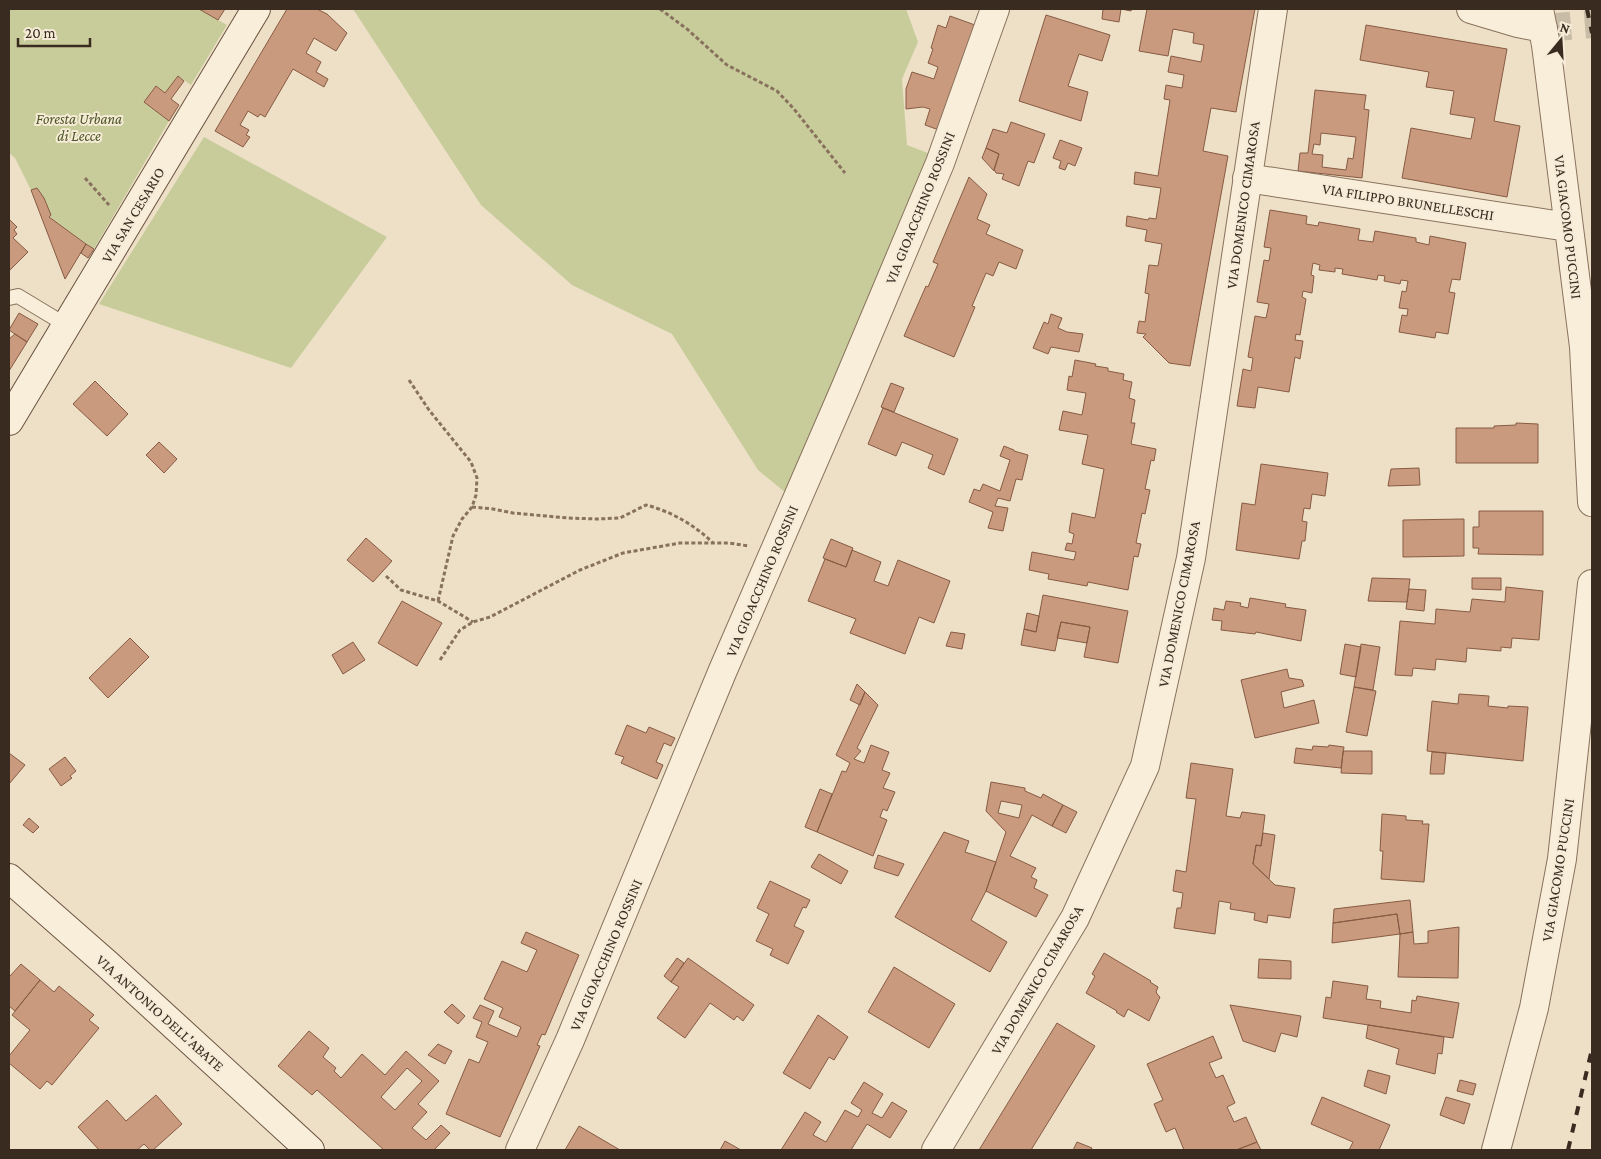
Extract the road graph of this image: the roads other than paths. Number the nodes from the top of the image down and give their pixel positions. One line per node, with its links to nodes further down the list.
1 (256, 9): 9 (street, VIA SAN CESARIO)
2 (995, 9): 15 (street, VIA GIOACCHINO ROSSINI)
3 (1273, 9): 6 (street, VIA DOMENICO CIMAROSA)
4 (1471, 9): 5 (street, VIA GIACOMO PUCCINI)
5 (1541, 18): 7 (street, VIA GIACOMO PUCCINI)
6 (1248, 178): 7 (street, VIA FILIPPO BRUNELLESCHI); 16 (street, VIA DOMENICO CIMAROSA)
7 (1568, 227): 11 (street, VIA GIACOMO PUCCINI)
8 (9, 298): 9 (lane)
9 (66, 325): 10 (street, VIA SAN CESARIO)
10 (9, 421)
11 (1592, 502)
12 (1592, 584): 17 (street, VIA GIACOMO PUCCINI)
13 (9, 878): 14 (street, VIA ANTONIO DELL'ABATE)
14 (310, 1150)
15 (520, 1150)
16 (936, 1150)
17 (1496, 1150)

